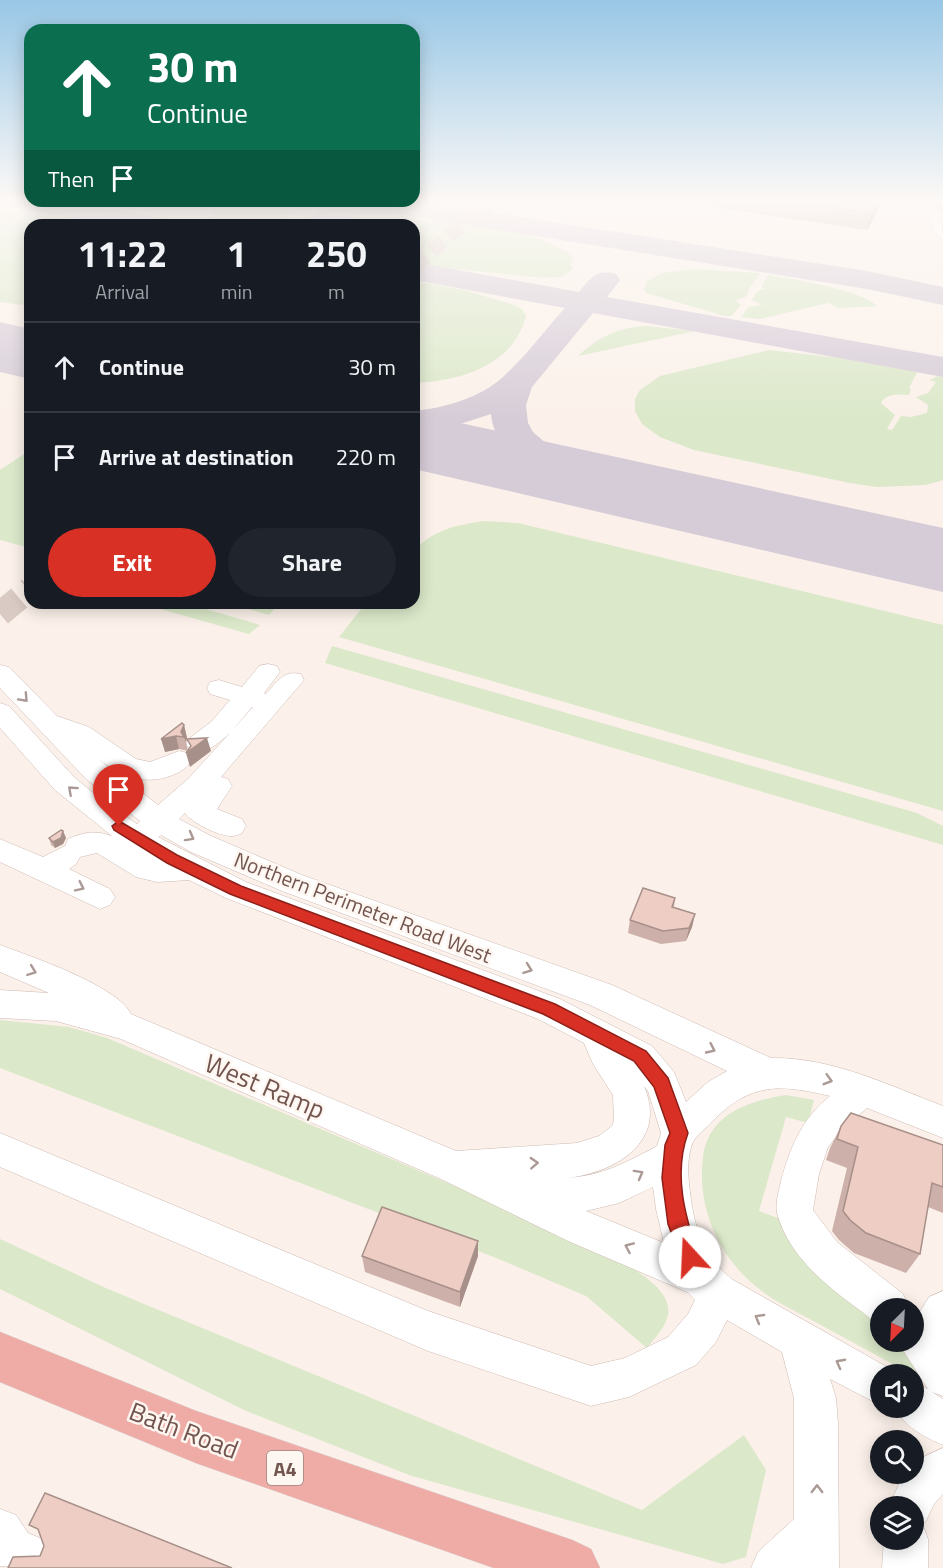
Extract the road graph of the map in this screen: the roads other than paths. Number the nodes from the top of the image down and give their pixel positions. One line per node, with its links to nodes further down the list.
1 (267, 672): 4 (street)
2 (0, 673): 6 (street, Northern Perimeter Road West, one-way to 6)
3 (292, 680): 4 (street)
4 (247, 697): 7 (street)
5 (0, 711): 9 (street, Northern Perimeter Road West, one-way to 5)
6 (47, 723): 7 (street); 9 (street, Northern Perimeter Road West)
7 (189, 762): 8 (street); 9 (street)
8 (232, 826)
9 (149, 830): 12 (street, Northern Perimeter Road West); 18 (street, Northern Perimeter Road West, one-way to 18)
10 (0, 850): 11 (street)
11 (63, 858): 12 (street); 13 (street, one-way to 13)
12 (190, 869): 17 (street, Northern Perimeter Road West)
13 (100, 897)
14 (0, 958): 16 (street, one-way to 16)
15 (0, 1004): 16 (street, West Ramp)
16 (128, 1027): 23 (street, West Ramp)
17 (596, 1033): 21 (street, Northern Perimeter Road West); 23 (street, one-way to 17)
18 (770, 1073): 19 (street, one-way to 19); 21 (street, West Ramp)
19 (862, 1092): 20 (street); 26 (street)
20 (943, 1122)
21 (676, 1145): 24 (street, West Ramp, one-way to 21); 25 (street, Northern Perimeter Road West)
22 (0, 1150): 25 (street)
23 (454, 1167): 24 (street, West Ramp)
24 (522, 1198): 25 (street, West Ramp, one-way to 24)
25 (710, 1287): 28 (street, West Ramp, one-way to 25)
26 (876, 1298)
27 (943, 1311): 29 (street)
28 (799, 1341): 31 (street, West Ramp, one-way to 28); 37 (street, one-way to 28)
29 (926, 1352)
30 (1, 1355): 40 (highway, Bath Road / A4)
31 (870, 1380)
32 (924, 1411): 33 (street)
33 (943, 1424)
34 (943, 1469): 35 (street)
35 (916, 1496)
36 (0, 1531): 39 (street)
37 (817, 1548): 41 (street)
38 (906, 1550): 42 (street)
39 (36, 1559)
40 (572, 1568)
41 (774, 1568)
42 (905, 1568)

